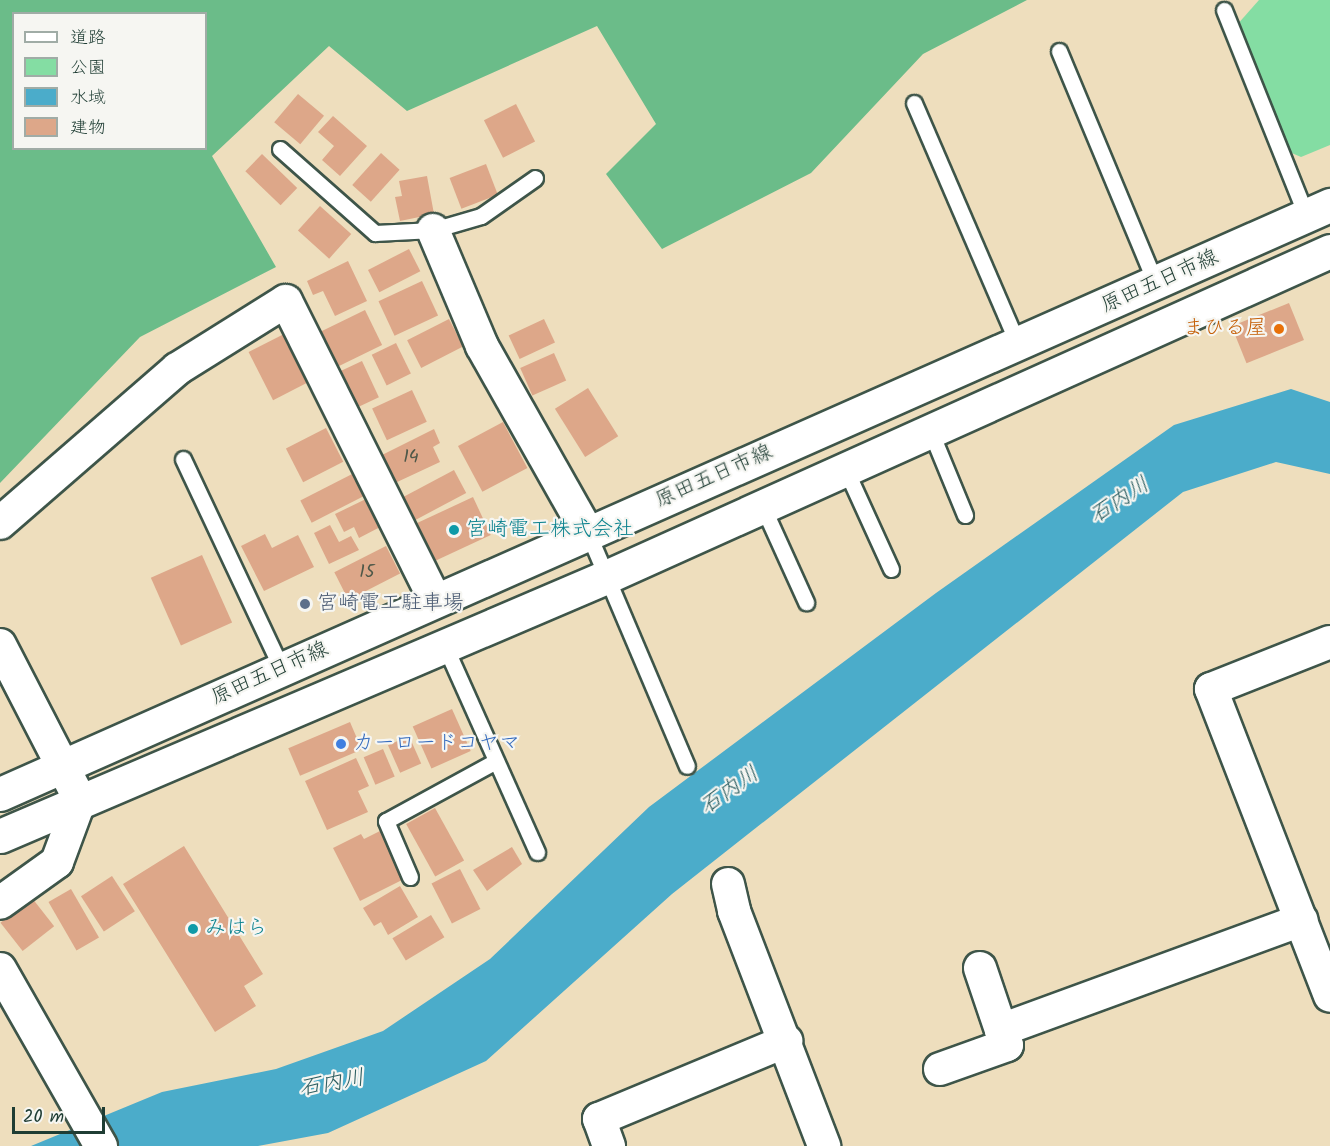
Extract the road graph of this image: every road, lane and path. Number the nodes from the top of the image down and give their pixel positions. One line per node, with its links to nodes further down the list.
1 (1224, 10): 6 (lane)
2 (1059, 51): 9 (lane)
3 (915, 103): 10 (lane)
4 (280, 149): 7 (lane)
5 (535, 178): 7 (lane)
6 (1318, 210): 9 (main road, 原田五日市線)
7 (433, 230): 17 (street)
8 (1330, 251): 11 (main road, 原田五日市線)
9 (1156, 284): 10 (main road, 原田五日市線)
10 (1018, 344): 17 (main road, 原田五日市線)
11 (930, 430): 13 (main road, 原田五日市線); 15 (lane)
12 (183, 459): 25 (lane)
13 (845, 468): 14 (main road, 原田五日市線); 18 (lane)
14 (762, 505): 19 (main road, 原田五日市線); 21 (lane)
15 (965, 515)
16 (0, 523): 20 (street)
17 (588, 533): 19 (lane); 20 (main road, 原田五日市線)
18 (891, 569)
19 (606, 577): 23 (main road, 原田五日市線); 28 (lane)
20 (435, 600): 25 (main road, 原田五日市線)
21 (806, 602)
22 (1330, 642): 36 (street)
23 (444, 644): 26 (lane); 30 (main road, 原田五日市線)
24 (0, 645): 27 (street)
25 (282, 669): 27 (main road, 原田五日市線)
26 (496, 761): 32 (lane); 33 (lane)
27 (65, 765): 29 (main road, 原田五日市線); 30 (street)
28 (687, 766)
29 (0, 794)
30 (80, 800): 31 (main road, 原田五日市線); 35 (street)
31 (0, 836)
32 (537, 852)
33 (410, 877)
34 (728, 884): 41 (street)
35 (0, 903)
36 (1301, 920): 39 (street); 40 (street)
37 (980, 968): 40 (street)
38 (0, 969): 43 (street)
39 (1330, 996)
40 (1001, 1030): 42 (street)
41 (786, 1041): 44 (street); 45 (street)
42 (940, 1069)
43 (101, 1146)
44 (609, 1146)
45 (824, 1146)

